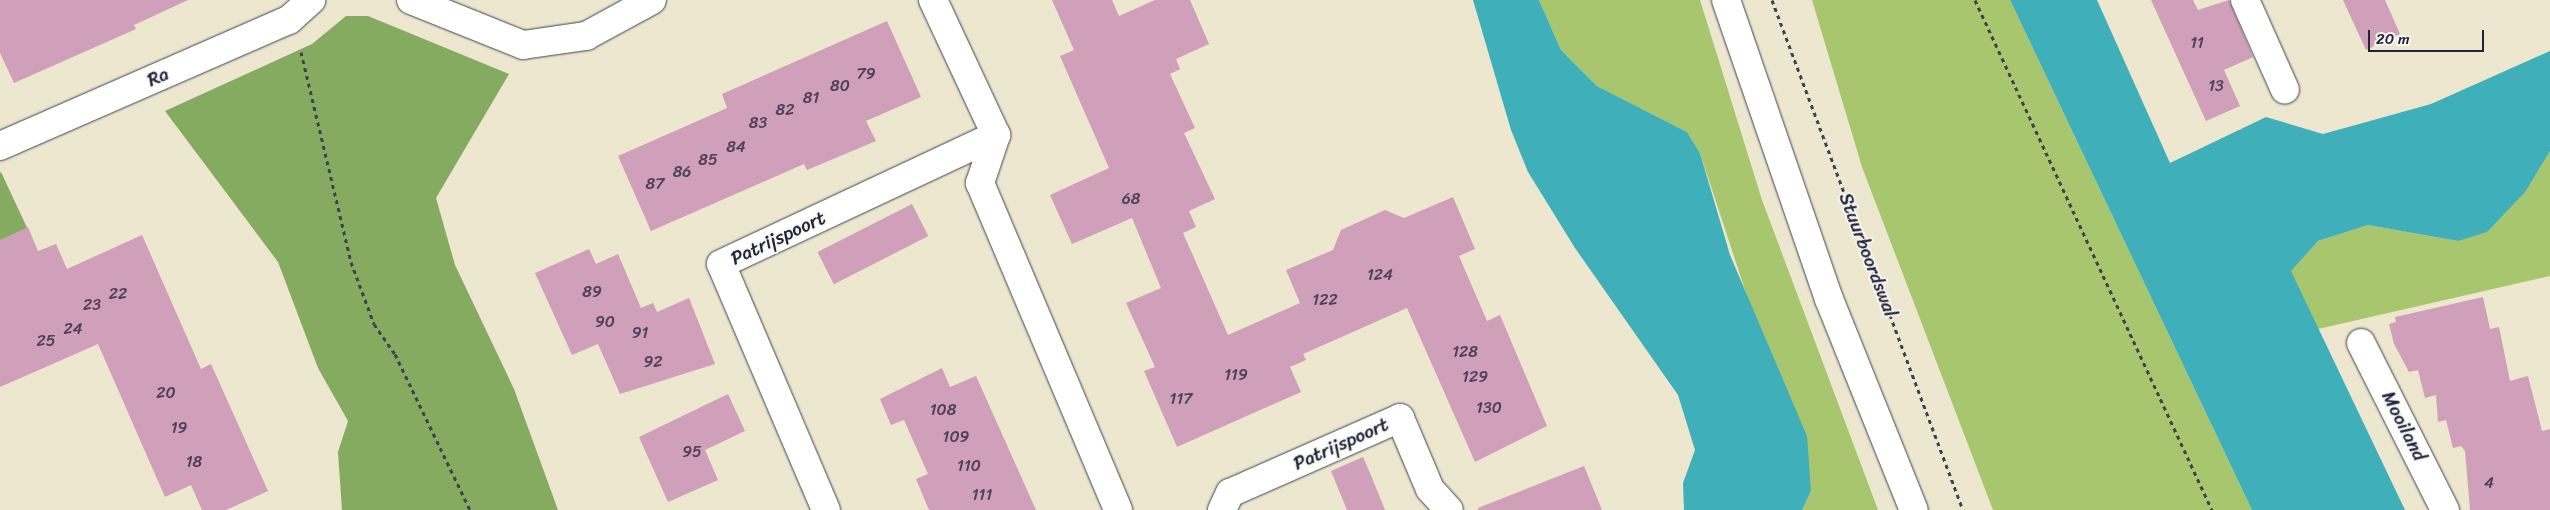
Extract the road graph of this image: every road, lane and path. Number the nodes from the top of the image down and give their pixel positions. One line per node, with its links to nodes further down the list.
1 (311, 0): 9 (street, Ra)
2 (411, 0): 3 (street)
3 (652, 0)
4 (933, 0): 11 (street)
5 (1726, 0): 19 (street)
6 (1772, 0): 20 (path, Stuurboordswal)
7 (1975, 0): 21 (path)
8 (2245, 0): 10 (street)
9 (289, 20): 12 (street, Ra); 14 (path)
10 (2285, 90)
11 (996, 135): 15 (street, Patrijspoort); 16 (street)
12 (3, 137)
13 (2361, 343): 22 (street, Mooiland)
14 (470, 510)
15 (826, 510)
16 (1118, 510)
17 (1222, 510): 18 (street, Patrijspoort)
18 (1449, 510)
19 (1914, 510)
20 (1963, 510)
21 (2212, 510)
22 (2445, 510)

